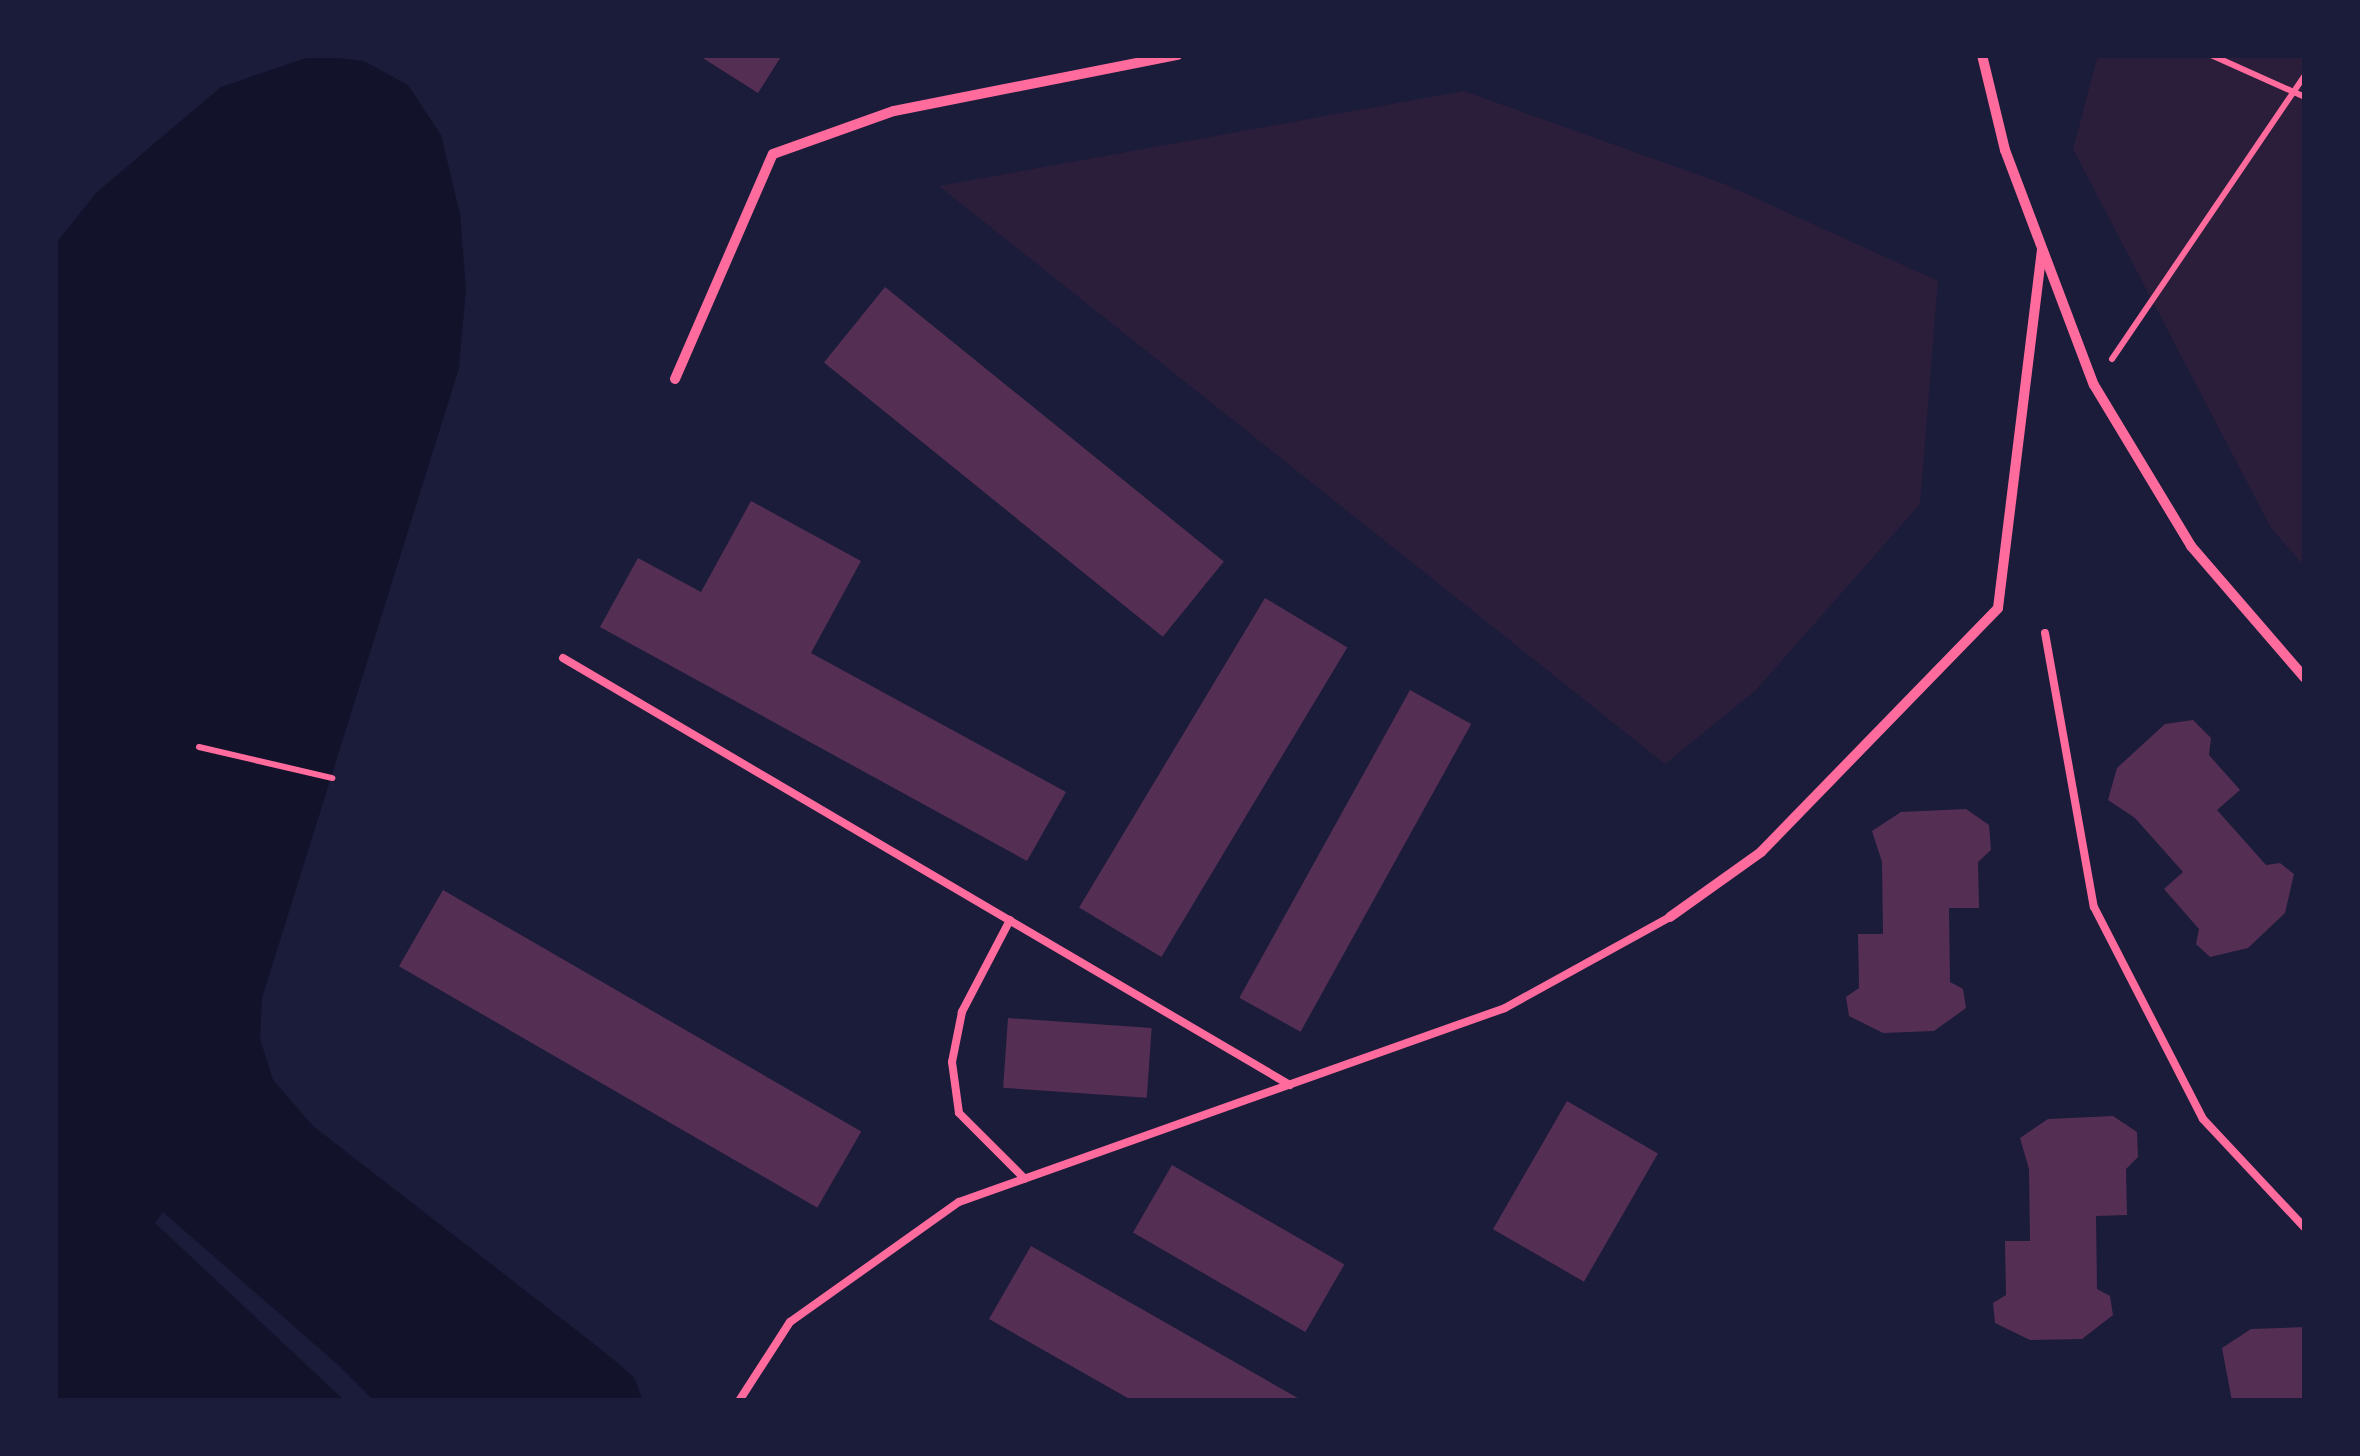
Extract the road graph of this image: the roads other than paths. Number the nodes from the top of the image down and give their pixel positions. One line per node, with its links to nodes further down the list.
1 (1178, 55): 4 (street)
2 (1982, 55): 3 (street)
3 (2042, 250): 7 (street); 8 (street)
4 (675, 379)
5 (2045, 633): 12 (lane)
6 (563, 658): 9 (lane)
7 (2305, 678)
8 (1670, 917): 10 (lane)
9 (1010, 920): 10 (lane); 11 (lane)
10 (1290, 1084): 11 (lane)
11 (1025, 1179): 13 (lane)
12 (2305, 1228)
13 (739, 1401)

